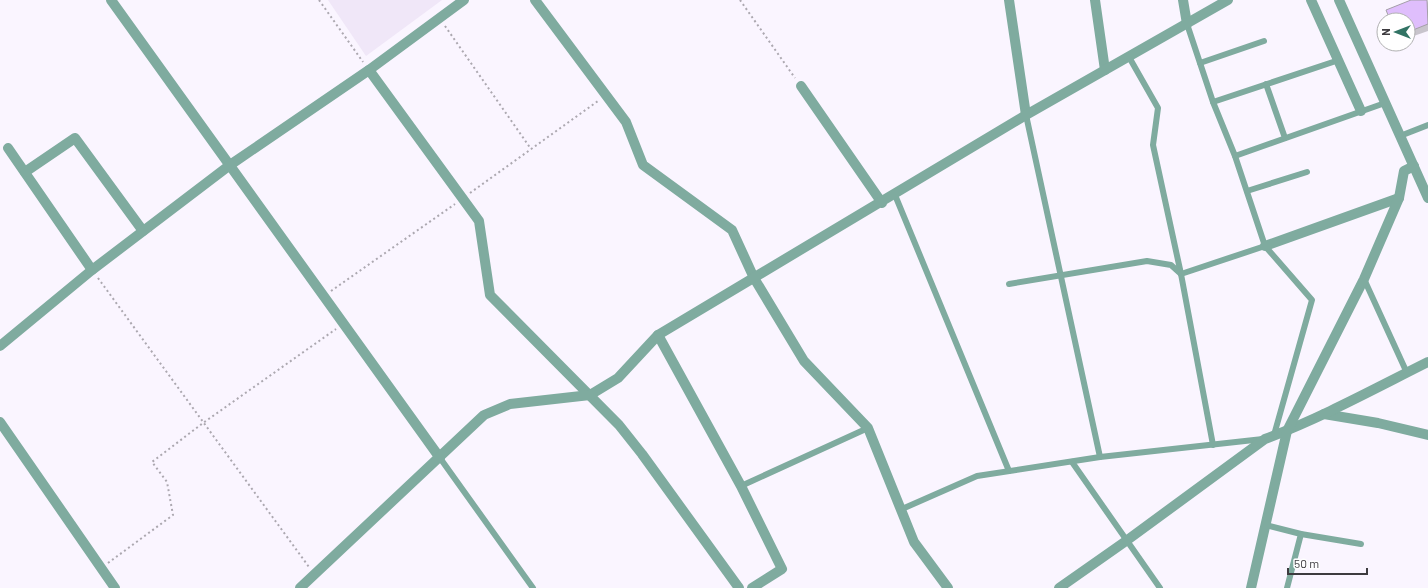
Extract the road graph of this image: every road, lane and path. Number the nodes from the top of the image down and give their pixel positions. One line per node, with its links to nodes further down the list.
1 (111, 0): 32 (street)
2 (319, 0): 18 (path)
3 (464, 0): 12 (street)
4 (536, 0): 47 (street)
5 (740, 0): 21 (path)
6 (1009, 0): 25 (street)
7 (1095, 0): 19 (street)
8 (1183, 0): 13 (street)
9 (1228, 0): 13 (street)
10 (1311, 0): 16 (street)
11 (1339, 0): 23 (street)
12 (440, 18): 18 (street); 30 (path)
13 (1187, 24): 15 (street); 17 (lane)
14 (1264, 41): 17 (lane)
15 (1129, 57): 19 (street); 45 (lane)
16 (1339, 60): 20 (lane); 24 (street)
17 (1200, 63): 22 (lane)
18 (369, 70): 32 (street); 55 (street)
19 (1105, 70): 25 (street)
20 (1266, 84): 22 (lane); 28 (lane)
21 (801, 86): 41 (street)
22 (1214, 102): 31 (lane)
23 (1385, 103): 24 (lane); 27 (street)
24 (1361, 111): 28 (lane)
25 (1026, 115): 38 (street); 46 (lane)
26 (1428, 125): 27 (lane)
27 (1400, 136): 33 (street)
28 (1285, 138): 31 (lane)
29 (8, 148): 34 (street)
30 (531, 149)
31 (1235, 156): 37 (lane)
32 (230, 165): 42 (street); 50 (street)
33 (1414, 166): 36 (street); 39 (street)
34 (25, 172): 42 (street); 44 (street)
35 (1307, 172): 37 (lane)
36 (1424, 181): 40 (street)
37 (1247, 191): 43 (lane)
38 (895, 195): 41 (street); 67 (lane)
39 (1399, 198): 43 (street); 48 (street)
40 (1428, 198)
41 (882, 202): 47 (street)
42 (143, 231): 44 (street)
43 (1265, 246): 45 (lane); 62 (lane)
44 (92, 270): 52 (street); 58 (path)
45 (1181, 274): 46 (lane); 63 (lane)
46 (1061, 276): 49 (lane); 64 (lane)
47 (754, 278): 51 (street); 59 (street)
48 (1364, 279): 54 (lane); 60 (street)
49 (1009, 284)
50 (343, 324): 58 (path); 65 (street)
51 (658, 335): 55 (street); 68 (street)
52 (0, 346)
53 (1428, 362): 54 (street)
54 (1407, 373): 56 (street)
55 (590, 395): 65 (street); 79 (street)
56 (1324, 414): 60 (street); 61 (street)
57 (0, 422): 74 (street)
58 (203, 423): 74 (path); 75 (path)
59 (868, 428): 68 (lane); 69 (street)
60 (1287, 431): 62 (street); 70 (street)
61 (1428, 435)
62 (1269, 437): 63 (lane); 72 (street)
63 (1213, 445): 64 (lane)
64 (1100, 457): 66 (lane)
65 (440, 458): 75 (street); 78 (lane)
66 (1072, 462): 67 (lane); 72 (lane)
67 (1009, 471): 69 (lane)
68 (741, 486): 80 (street)
69 (902, 509): 81 (street)
70 (1266, 525): 71 (lane); 84 (street)
71 (1301, 534): 73 (lane); 85 (lane)
72 (1126, 541): 82 (street); 83 (lane)
73 (1361, 544)
74 (101, 568): 76 (street)
75 (314, 575): 77 (street)
76 (115, 588)
77 (300, 588)
78 (533, 588)
79 (739, 588)
80 (752, 588)
81 (948, 588)
82 (1059, 588)
83 (1160, 588)
84 (1251, 588)
85 (1287, 588)

